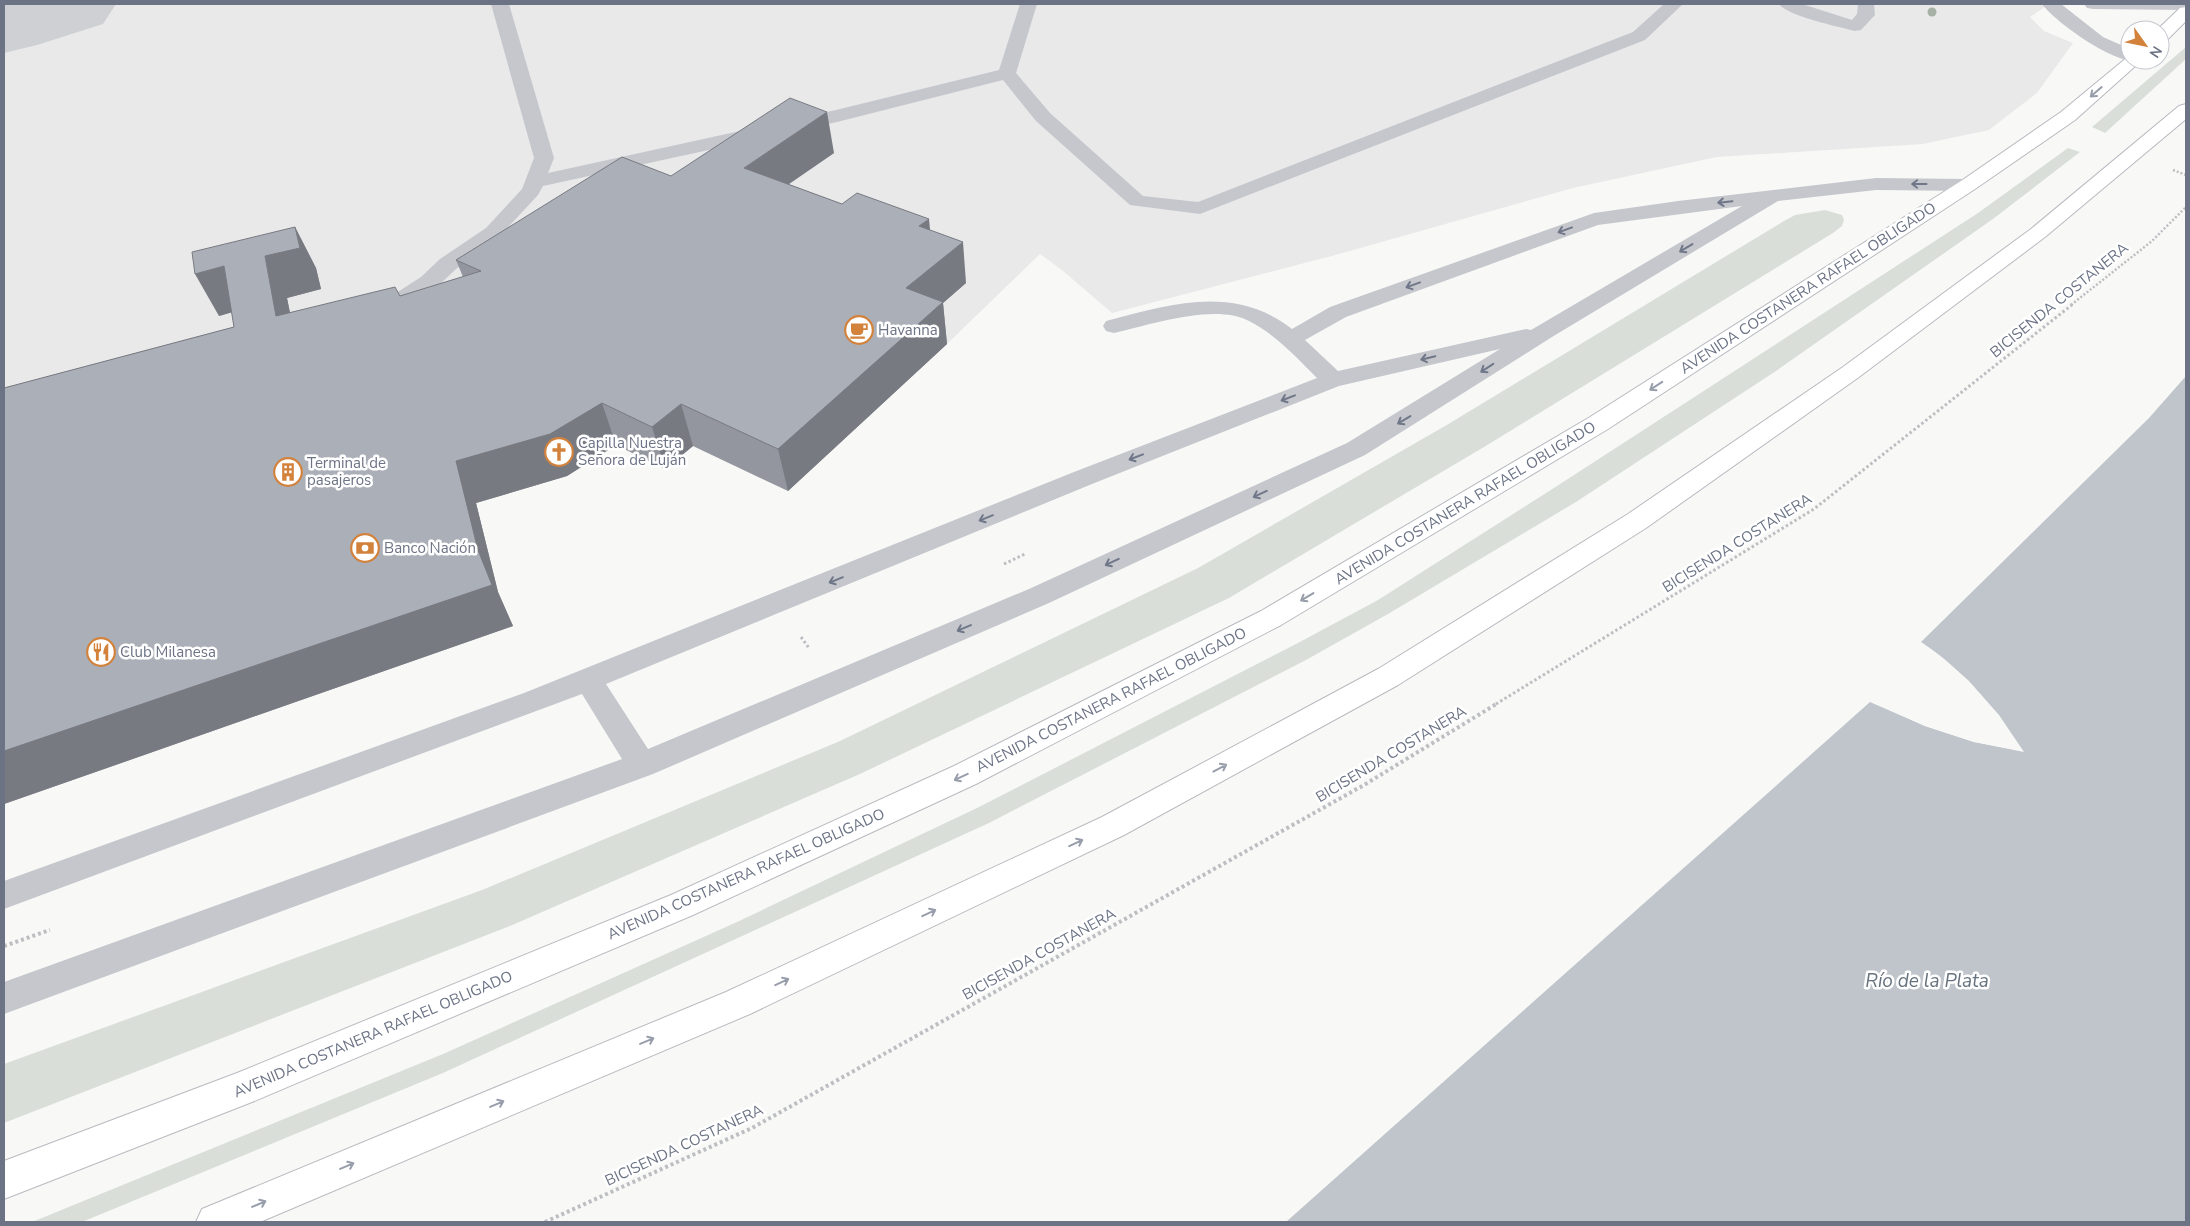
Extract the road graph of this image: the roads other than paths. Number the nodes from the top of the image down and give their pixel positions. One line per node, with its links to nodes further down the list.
1 (500, 4): 15 (lane)
2 (1029, 4): 13 (lane)
3 (1674, 4): 13 (lane)
4 (1788, 4): 5 (lane)
5 (1866, 4)
6 (2050, 4): 11 (lane)
7 (2092, 4): 8 (lane)
8 (2186, 5)
9 (2186, 12): 10 (main road)
10 (2170, 27)
11 (2120, 51)
12 (2121, 70): 16 (main road, AVENIDA COSTANERA RAFAEL OBLIGADO, one-way to 16)
13 (1007, 73): 15 (lane)
14 (2186, 110): 28 (main road, one-way to 14)
15 (535, 182): 18 (lane)
16 (1968, 185): 17 (lane, one-way to 17); 27 (main road, AVENIDA COSTANERA RAFAEL OBLIGADO, one-way to 27)
17 (1773, 196): 20 (lane, one-way to 20); 21 (lane, one-way to 21)
18 (359, 317)
19 (1114, 326): 21 (lane)
20 (1544, 332): 22 (lane, one-way to 22); 24 (lane, one-way to 24)
21 (1291, 339): 22 (lane)
22 (1333, 380): 23 (lane, one-way to 23)
23 (588, 680): 24 (lane); 25 (lane)
24 (642, 765): 26 (lane)
25 (4, 895)
26 (4, 998)
27 (4, 1180)
28 (215, 1222)

